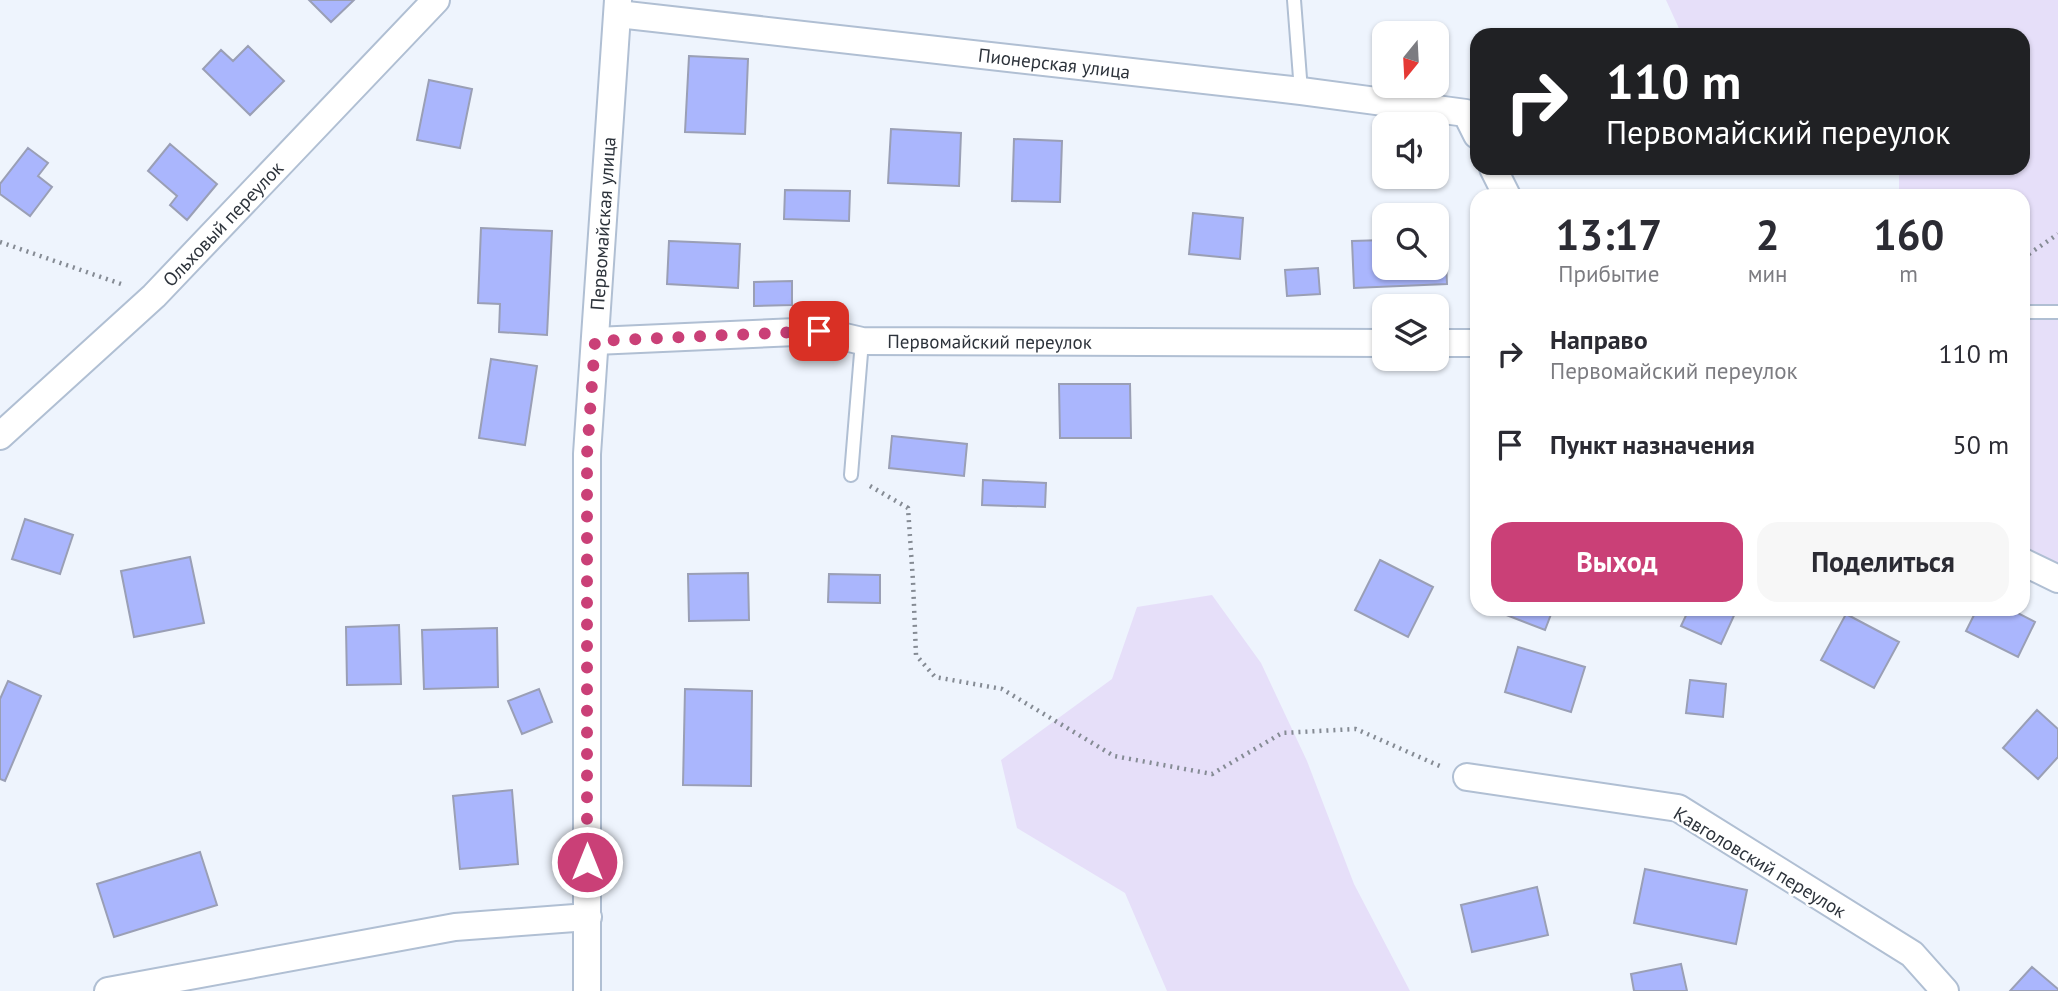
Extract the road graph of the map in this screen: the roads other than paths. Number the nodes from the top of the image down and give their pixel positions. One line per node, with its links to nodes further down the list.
1 (436, 0): 13 (street, Ольховый переулок)
2 (1294, 0): 4 (lane)
3 (618, 7): 4 (street, Пионерская улица); 8 (street, Первомайская улица)
4 (1301, 90): 5 (street, Пионерская улица)
5 (1470, 121)
6 (2030, 312): 7 (lane)
7 (2058, 312)
8 (595, 341): 9 (street, Первомайский переулок); 18 (street, Первомайская улица)
9 (862, 341): 10 (street, Первомайский переулок); 14 (lane)
10 (1372, 343)
11 (1449, 343): 12 (street)
12 (1470, 343)
13 (0, 436)
14 (851, 475)
15 (2030, 565): 16 (street)
16 (2058, 579)
17 (1467, 777): 21 (street, Кавголовский переулок)
18 (588, 917): 19 (street); 20 (street, Первомайская улица)
19 (108, 991)
20 (587, 991)
21 (1945, 991)

